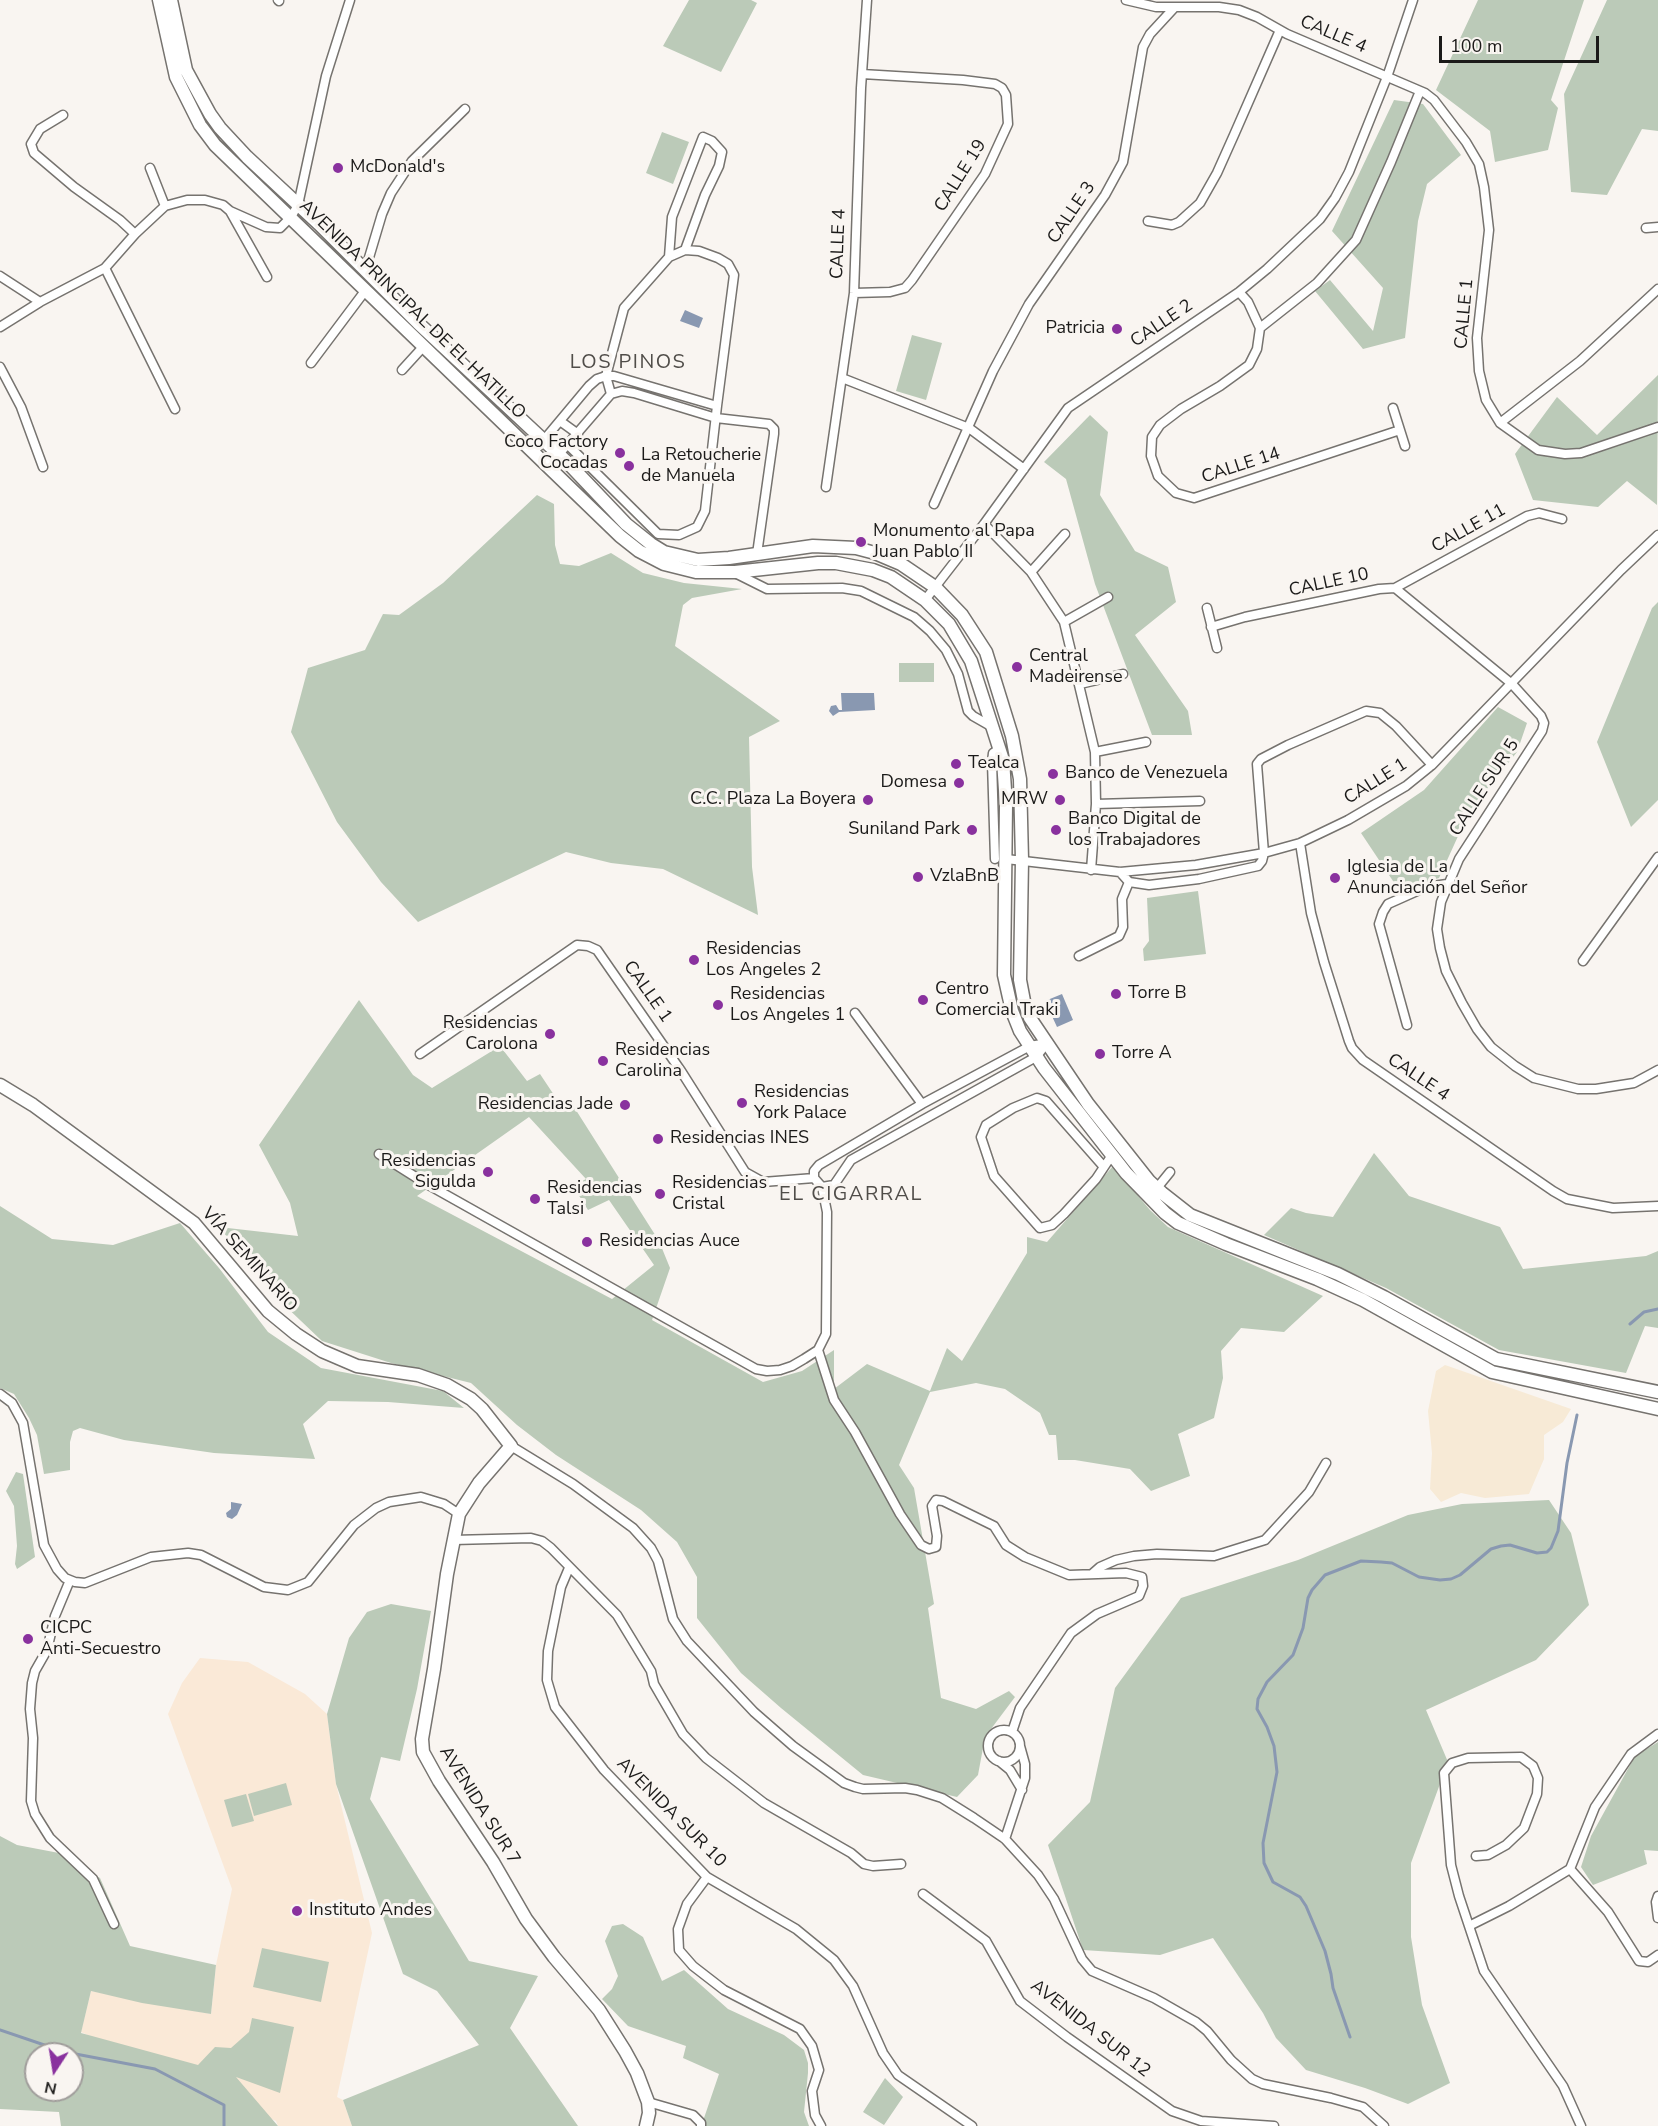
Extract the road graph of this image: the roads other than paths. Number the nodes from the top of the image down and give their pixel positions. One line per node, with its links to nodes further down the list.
1 (159, 0): 20 (main road, AVENIDA PRINCIPAL DE EL HATILLO)
2 (171, 0): 18 (main road, AVENIDA PRINCIPAL DE EL HATILLO)
3 (350, 0): 18 (street)
4 (867, 0): 11 (street, CALLE 4)
5 (1126, 0): 9 (street, CALLE 4)
6 (1226, 0): 8 (street)
7 (1413, 0): 12 (street, CALLE 2)
8 (1219, 7): 9 (street, CALLE 4); 10 (street, CALLE 4)
9 (1174, 8): 52 (street, CALLE 3)
10 (1280, 30): 12 (street, CALLE 4); 21 (street)
11 (862, 74): 34 (street, CALLE 4); 34 (street, CALLE 19)
12 (1387, 77): 13 (street, CALLE 1); 33 (street, CALLE 2)
13 (1420, 91): 37 (street); 50 (street, CALLE 1)
14 (465, 109): 28 (street)
15 (63, 115): 24 (street)
16 (150, 168): 17 (street)
17 (165, 206): 19 (street); 24 (street)
18 (298, 206): 20 (street); 28 (main road, AVENIDA PRINCIPAL DE EL HATILLO)
19 (230, 211): 20 (street); 30 (street)
20 (291, 217): 32 (main road, AVENIDA PRINCIPAL DE EL HATILLO)
21 (1148, 221)
22 (1658, 227): 23 (street)
23 (1646, 228)
24 (135, 234): 27 (street)
25 (685, 250): 26 (street); 26 (street); 45 (street)
26 (669, 257): 42 (street)
27 (105, 268): 35 (street); 47 (street)
28 (365, 271): 55 (main road, AVENIDA PRINCIPAL DE EL HATILLO)
29 (0, 276): 35 (street)
30 (267, 277)
31 (1658, 289): 50 (street)
32 (365, 291): 38 (main road, AVENIDA PRINCIPAL DE EL HATILLO); 39 (street)
33 (1239, 292): 37 (street); 62 (street, CALLE 2)
34 (854, 293): 43 (street, CALLE 4)
35 (40, 302): 36 (street)
36 (0, 327)
37 (1260, 328): 53 (street, CALLE 14)
38 (423, 347): 41 (street); 58 (main road, AVENIDA PRINCIPAL DE EL HATILLO)
39 (310, 363)
40 (0, 367): 60 (street)
41 (402, 370)
42 (606, 376): 44 (street); 45 (street); 49 (street)
43 (842, 378): 52 (street); 63 (street, CALLE 4)
44 (611, 394): 48 (street); 54 (street)
45 (717, 406): 48 (street)
46 (1393, 408): 53 (street)
47 (175, 409)
48 (716, 418): 56 (street); 69 (street)
49 (560, 421): 54 (street); 55 (street)
50 (1500, 423): 51 (street, CALLE 1)
51 (1658, 427)
52 (969, 428): 62 (street); 64 (street, CALLE 3)
53 (1400, 430): 57 (street)
54 (578, 434): 56 (street)
55 (543, 441): 58 (street); 59 (main road, AVENIDA PRINCIPAL DE EL HATILLO)
56 (569, 446): 59 (street)
57 (1405, 446)
58 (533, 453): 61 (main road, AVENIDA PRINCIPAL DE EL HATILLO)
59 (560, 456): 61 (street); 69 (main road, AVENIDA PRINCIPAL DE EL HATILLO)
60 (43, 467)
61 (549, 467): 70 (main road, AVENIDA PRINCIPAL DE EL HATILLO)
62 (1024, 469): 66 (street, CALLE 2)
63 (826, 487)
64 (934, 504)
65 (1562, 519): 73 (street, CALLE 11)
66 (984, 524): 71 (street); 72 (street, CALLE 2)
67 (1065, 534): 71 (street)
68 (1658, 535): 82 (street, CALLE 1)
69 (757, 554): 72 (main road, AVENIDA PRINCIPAL DE EL HATILLO)
70 (735, 572): 75 (main road, AVENIDA PRINCIPAL DE EL HATILLO); 83 (street)
71 (1031, 572): 77 (street)
72 (934, 587): 75 (street, CALLE 2); 93 (main road, AVENIDA PRINCIPAL DE EL HATILLO)
73 (1395, 588): 78 (street, CALLE 10); 82 (street, CALLE 10)
74 (1108, 597): 77 (street)
75 (926, 600): 83 (main road, AVENIDA PRINCIPAL DE EL HATILLO)
76 (1207, 608): 78 (street)
77 (1064, 622): 81 (street)
78 (1211, 627): 79 (street)
79 (1217, 648)
80 (1123, 674): 81 (street)
81 (1080, 684): 85 (street)
82 (1512, 684): 86 (street, CALLE 1); 97 (street, CALLE SUR 5)
83 (994, 728): 92 (main road, AVENIDA PRINCIPAL DE EL HATILLO)
84 (1146, 742): 85 (street)
85 (1095, 752): 88 (street)
86 (1432, 765): 89 (street, CALLE 1); 90 (street)
87 (1200, 801): 88 (street)
88 (1096, 804): 94 (street)
89 (1300, 843): 90 (street, CALLE 1); 117 (street, CALLE 4)
90 (1264, 853): 95 (street, CALLE 1); 96 (street)
91 (1658, 857): 99 (street)
92 (1001, 859): 93 (street, CALLE 1); 103 (main road, AVENIDA PRINCIPAL DE EL HATILLO)
93 (1022, 860): 94 (street, CALLE 1); 102 (main road, AVENIDA PRINCIPAL DE EL HATILLO)
94 (1091, 870): 95 (street, CALLE 1)
95 (1119, 872): 96 (street)
96 (1129, 882): 98 (street)
97 (1447, 884): 101 (street); 105 (street, CALLE SUR 5)
98 (1079, 956)
99 (1583, 961)
100 (855, 1013): 107 (street)
101 (1407, 1024)
102 (1047, 1043): 103 (street); 116 (main road, AVENIDA PRINCIPAL DE EL HATILLO)
103 (1033, 1052): 107 (street); 110 (main road, AVENIDA PRINCIPAL DE EL HATILLO); 111 (street)
104 (420, 1054): 114 (street, CALLE 1)
105 (1658, 1070)
106 (0, 1085): 122 (main road, VÍA SEMINARIO)
107 (922, 1104): 108 (street)
108 (845, 1151): 111 (street); 114 (street)
109 (379, 1154): 118 (street)
110 (1112, 1155): 112 (street); 121 (main road, AVENIDA PRINCIPAL DE EL HATILLO)
111 (851, 1160): 115 (street)
112 (1104, 1167): 112 (street)
113 (1170, 1172): 116 (street)
114 (814, 1178): 115 (street)
115 (822, 1187): 118 (street)
116 (1157, 1188): 119 (main road, AVENIDA PRINCIPAL DE EL HATILLO)
117 (1658, 1206)
118 (818, 1350): 127 (street)
119 (1658, 1392)
120 (0, 1394): 128 (street)
121 (1658, 1408)
122 (511, 1446): 124 (main road, AVENIDA SUR 7); 134 (street)
123 (1326, 1463): 127 (street)
124 (459, 1515): 125 (main road, AVENIDA SUR 7); 128 (street)
125 (453, 1540): 126 (street); 145 (main road, AVENIDA SUR 7)
126 (569, 1568): 136 (street); 138 (street, AVENIDA SUR 10)
127 (1092, 1574): 129 (street)
128 (70, 1580): 142 (street)
129 (1012, 1732): 131 (street); 132 (street)
130 (1658, 1734): 137 (street)
131 (1020, 1745): 132 (street); 133 (street)
132 (999, 1761): 133 (street)
133 (1022, 1790): 134 (street)
134 (1005, 1839): 151 (street)
135 (1476, 1856): 143 (street)
136 (901, 1864)
137 (1570, 1869): 143 (street); 144 (street)
138 (707, 1877): 148 (street); 149 (street, AVENIDA SUR 10)
139 (923, 1894): 150 (street, AVENIDA SUR 12)
140 (1658, 1896): 141 (street)
141 (1658, 1918)
142 (114, 1924)
143 (1469, 1926): 152 (street)
144 (1658, 1955)
145 (648, 2102): 146 (main road, AVENIDA SUR 7); 147 (street)
146 (646, 2126)
147 (701, 2126)
148 (821, 2126)
149 (972, 2126)
150 (1274, 2126)
151 (1384, 2126)
152 (1581, 2126)

